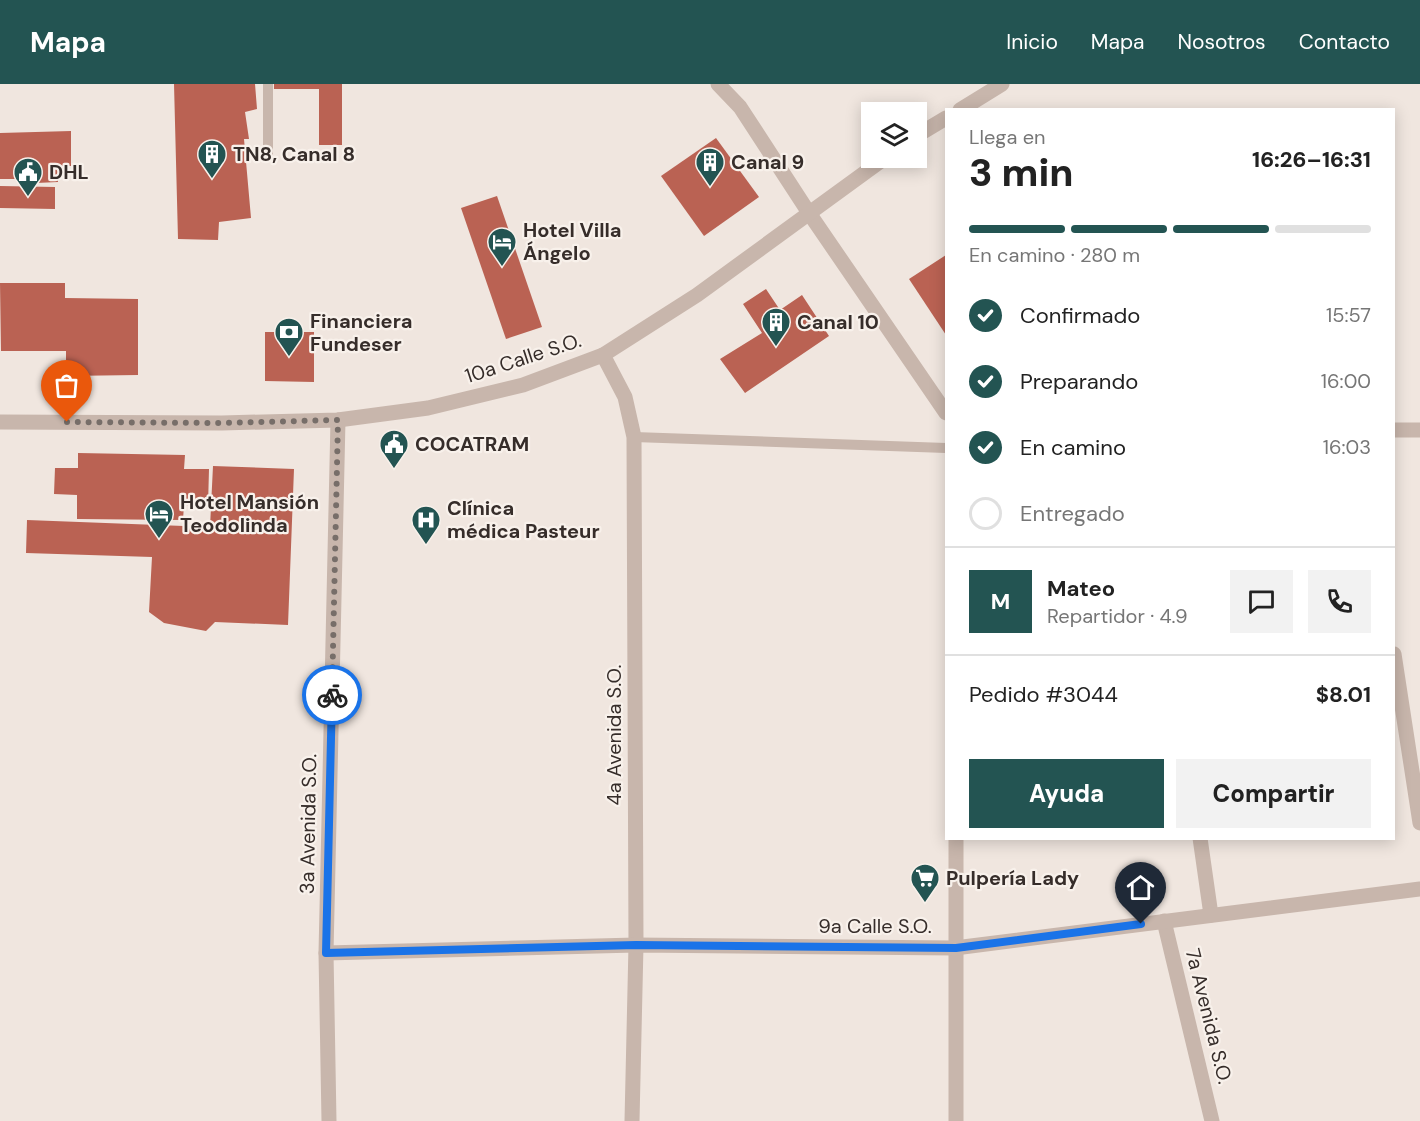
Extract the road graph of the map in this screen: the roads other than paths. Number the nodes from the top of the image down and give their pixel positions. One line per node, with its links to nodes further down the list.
1 (268, 84): 7 (lane)
2 (718, 84): 9 (street)
3 (1002, 84): 4 (street)
4 (963, 108)
5 (945, 119): 6 (street)
6 (927, 129)
7 (268, 154)
8 (871, 168): 9 (street, 10a Calle S.O.)
9 (809, 213): 10 (street, 10a Calle S.O.); 11 (street)
10 (603, 355): 12 (street, 10a Calle S.O.); 16 (street, 4a Avenida S.O.)
11 (945, 412)
12 (338, 420): 13 (street, 10a Calle S.O.); 27 (street, 3a Avenida S.O.)
13 (0, 422)
14 (1395, 430): 15 (street)
15 (1420, 430)
16 (634, 437): 17 (lane); 25 (street, 4a Avenida S.O.)
17 (945, 448)
18 (1395, 660): 19 (street)
19 (1420, 823)
20 (956, 840): 26 (street)
21 (1200, 840): 23 (street)
22 (1420, 889): 23 (street, 9a Calle S.O.)
23 (1211, 915): 24 (street, 9a Calle S.O.)
24 (1164, 921): 26 (street, 9a Calle S.O.); 31 (street, 7a Avenida S.O.)
25 (636, 945): 26 (street, 9a Calle S.O.); 27 (street, 9a Calle S.O.); 29 (street, 4a Avenida S.O.)
26 (956, 948): 30 (street)
27 (326, 953): 28 (street, 3a Avenida S.O.)
28 (329, 1121)
29 (632, 1121)
30 (956, 1121)
31 (1212, 1121)

